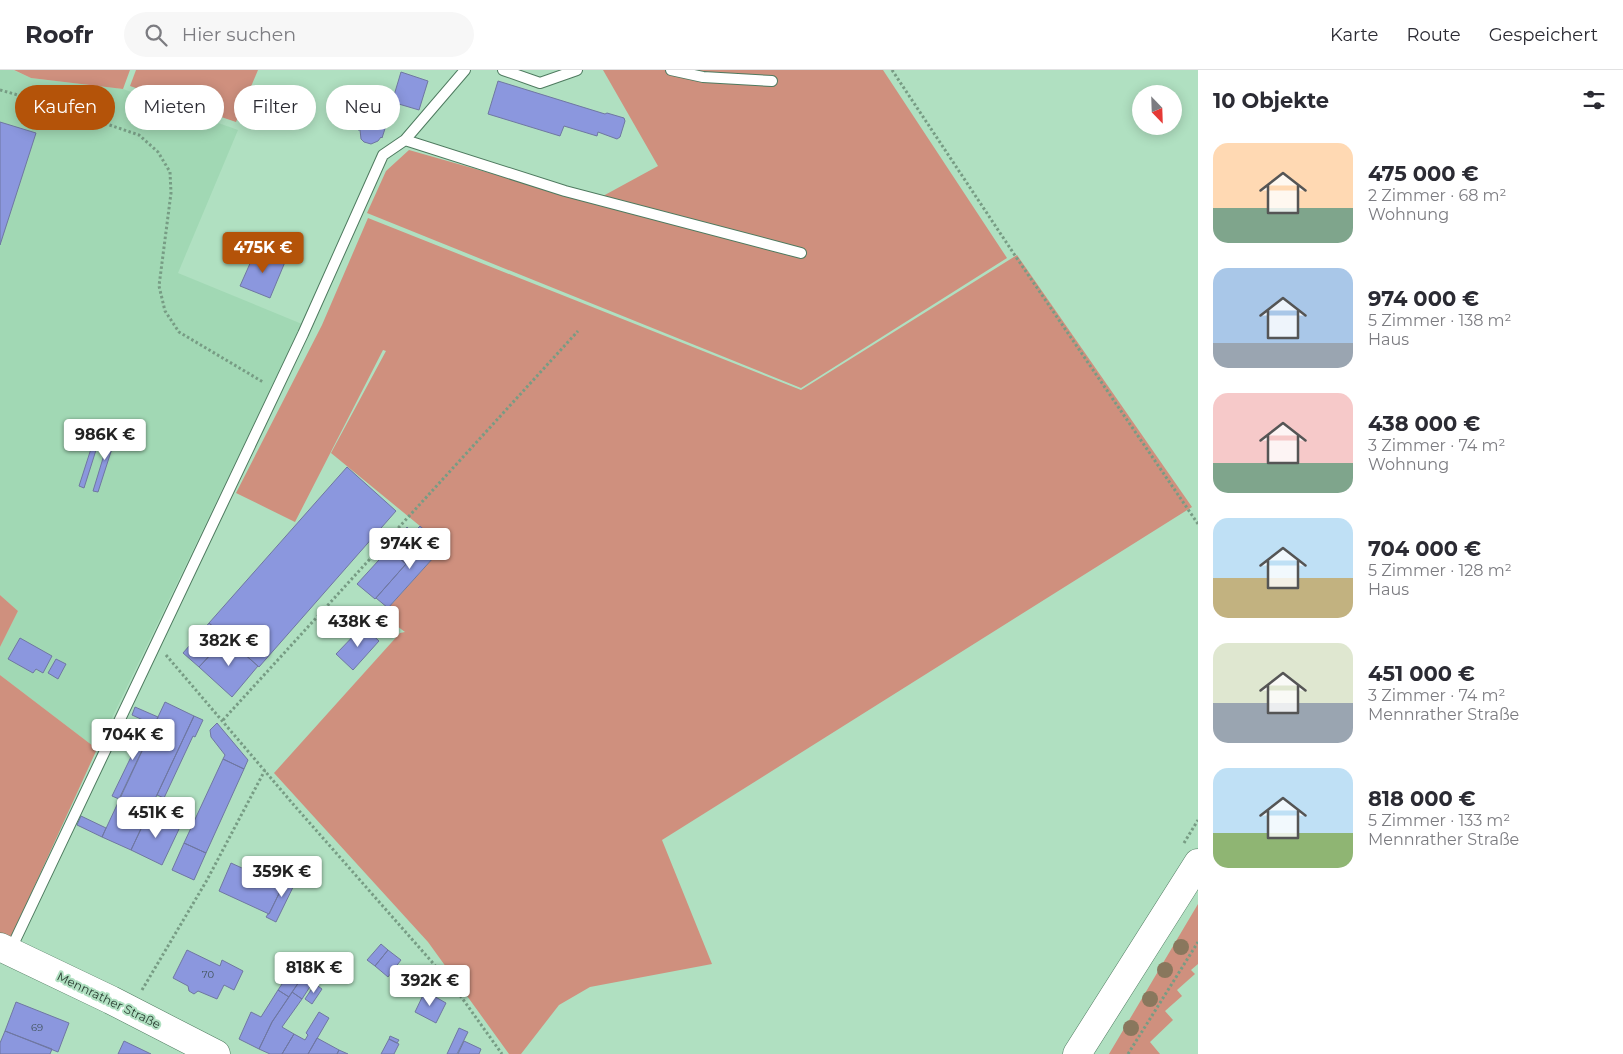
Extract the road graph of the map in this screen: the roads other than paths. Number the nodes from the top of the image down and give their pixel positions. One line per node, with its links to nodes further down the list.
1 (465, 70): 6 (lane)
2 (503, 70): 3 (lane)
3 (577, 70)
4 (671, 70): 5 (lane)
5 (772, 80)
6 (405, 140): 7 (lane); 9 (lane)
7 (801, 253)
8 (1198, 863): 11 (main road)
9 (5, 950): 10 (main road, Mennrather Straße)
10 (216, 1054)
11 (1078, 1054)

